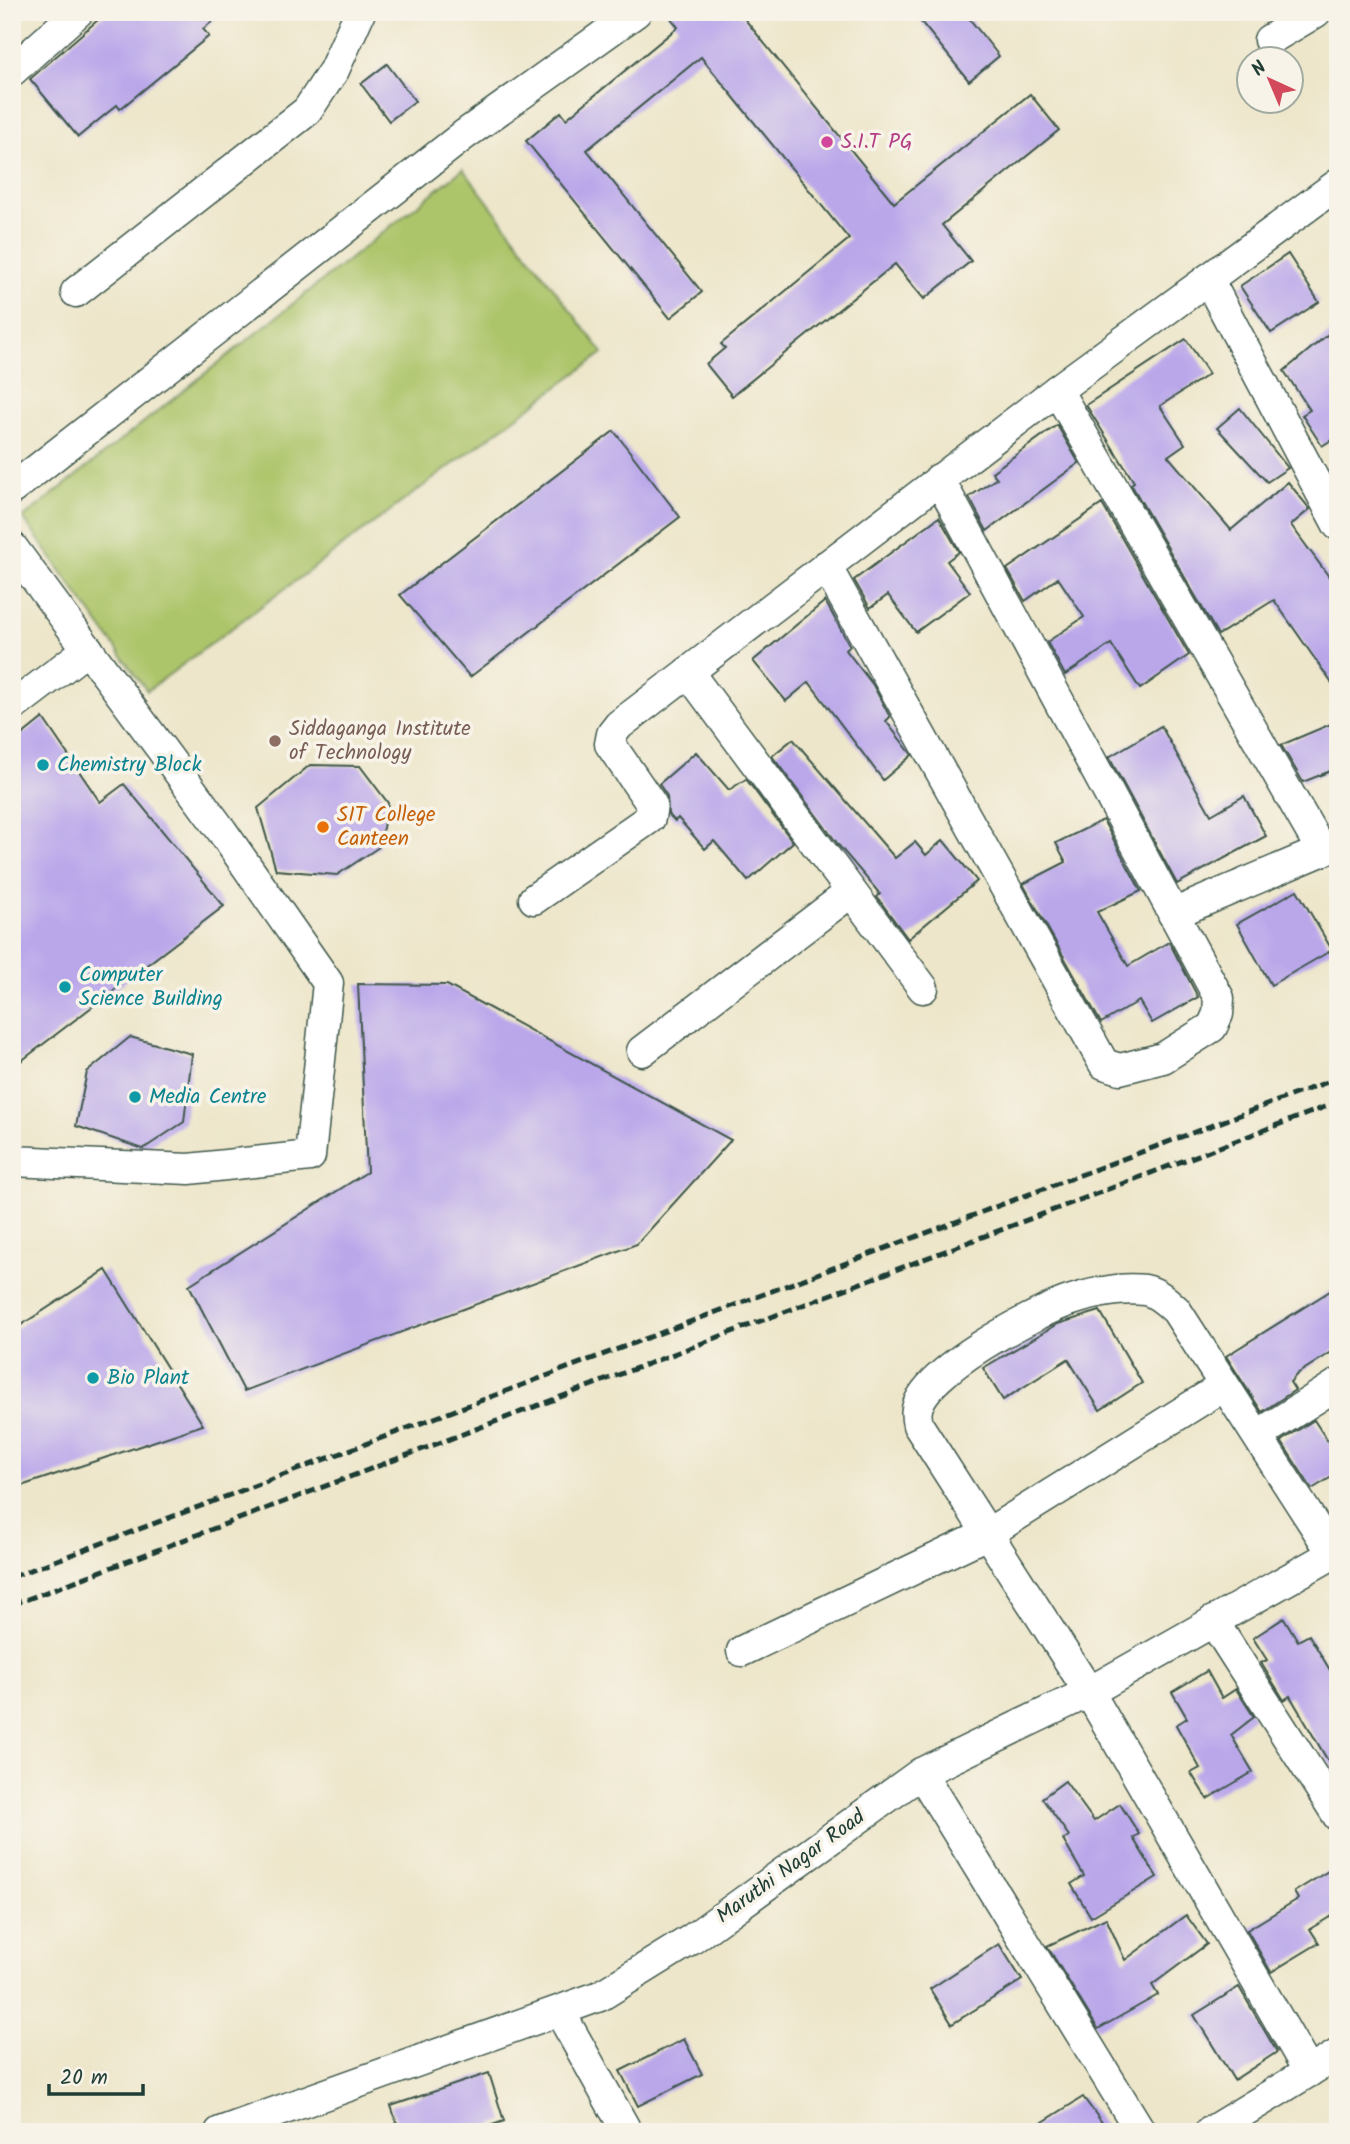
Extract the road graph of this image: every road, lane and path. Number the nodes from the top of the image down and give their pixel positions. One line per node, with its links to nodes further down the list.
1 (78, 12): 6 (street)
2 (360, 12): 9 (street)
3 (636, 12): 12 (street)
4 (1316, 12): 5 (street)
5 (1269, 40)
6 (12, 71)
7 (1338, 184): 8 (street)
8 (1208, 279): 10 (street); 13 (street)
9 (76, 292)
10 (1057, 390): 11 (street); 19 (street)
11 (939, 479): 15 (street); 22 (street)
12 (12, 489)
13 (1338, 525)
14 (12, 547): 16 (street)
15 (826, 566): 17 (street); 22 (street)
16 (88, 649): 18 (street); 25 (street)
17 (688, 672): 20 (street); 21 (street)
18 (12, 707)
19 (1330, 847): 22 (street)
20 (851, 892): 23 (street); 24 (street)
21 (534, 899)
22 (1173, 914)
23 (923, 988)
24 (642, 1051)
25 (12, 1161)
26 (1338, 1384): 28 (street)
27 (1224, 1386): 28 (street); 29 (street); 29 (street)
28 (1258, 1435): 30 (street)
29 (987, 1534): 32 (street); 33 (street)
30 (1336, 1552): 31 (street, Maruthi Nagar Road)
31 (1213, 1620): 33 (street, Maruthi Nagar Road); 35 (street)
32 (742, 1651)
33 (1088, 1692): 34 (street, Maruthi Nagar Road); 38 (street)
34 (921, 1773): 36 (street, Maruthi Nagar Road); 41 (street)
35 (1336, 1808)
36 (559, 2012): 39 (street, Maruthi Nagar Road); 40 (street)
37 (1338, 2054): 38 (street)
38 (1309, 2072): 42 (street)
39 (220, 2132)
40 (626, 2132)
41 (1141, 2132)
42 (1210, 2132)

